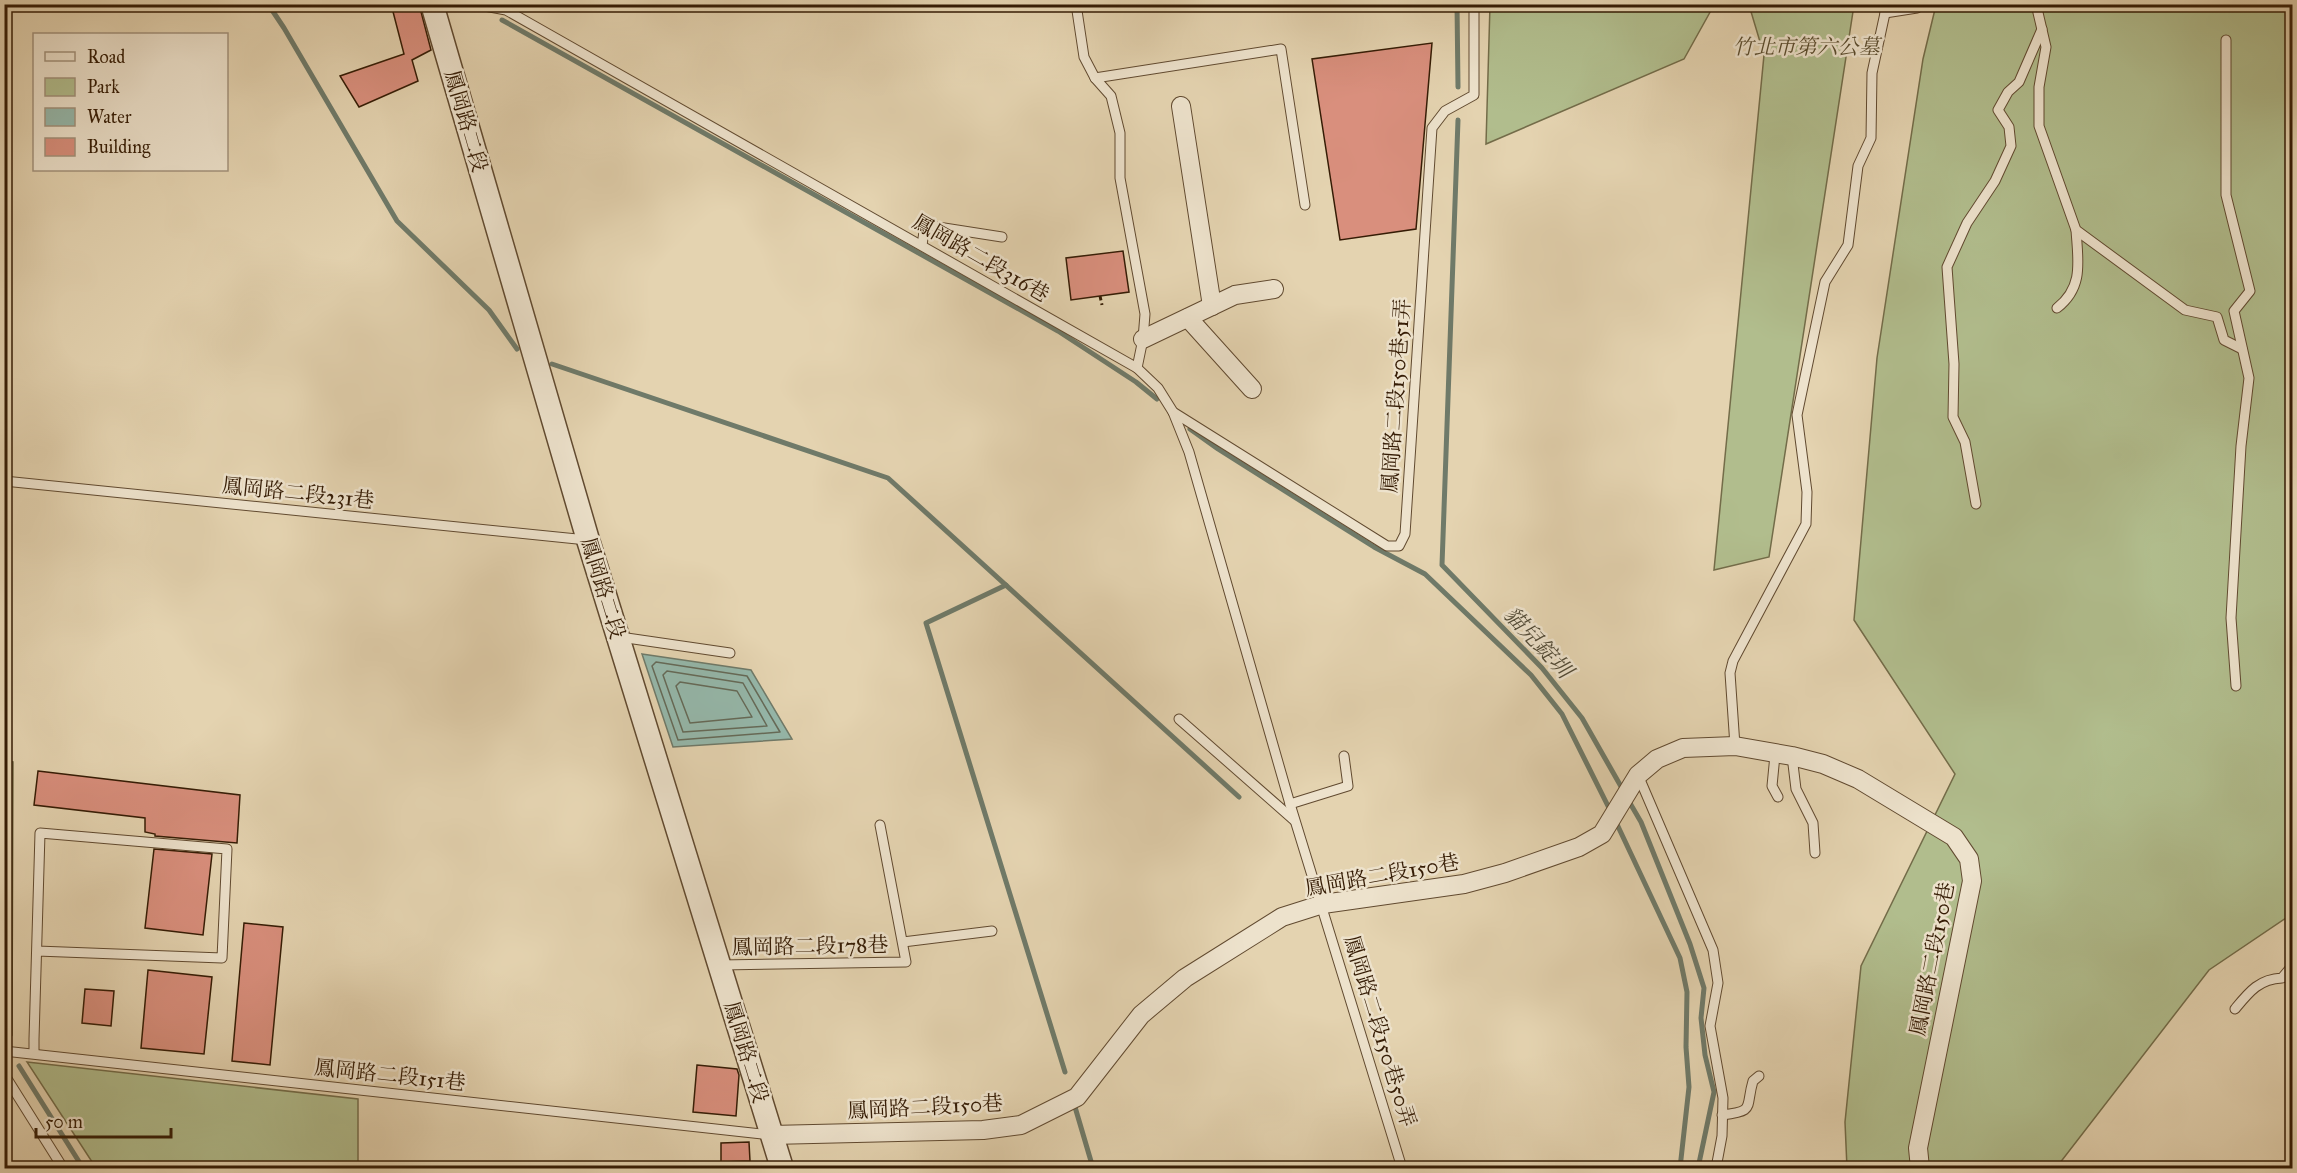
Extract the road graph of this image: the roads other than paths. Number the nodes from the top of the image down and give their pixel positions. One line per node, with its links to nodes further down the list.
1 (432, 4): 27 (street, 鳳岡路二段)
2 (474, 4): 15 (lane, 鳳岡路二段316巷)
3 (1076, 4): 10 (lane)
4 (1474, 4): 24 (lane, 鳳岡路二段150巷51弄)
5 (1920, 4): 7 (lane)
6 (2036, 4): 8 (lane)
7 (1886, 9): 32 (lane)
8 (2042, 29): 13 (lane); 26 (lane)
9 (2226, 40): 21 (lane)
10 (1095, 78): 12 (lane); 20 (lane)
11 (1181, 106): 17 (street)
12 (1305, 206)
13 (2076, 230): 18 (lane); 21 (lane)
14 (1002, 237): 15 (lane)
15 (922, 245): 22 (lane, 鳳岡路二段316巷)
16 (1274, 289): 17 (street)
17 (1212, 306): 19 (street)
18 (2057, 308)
19 (1188, 318): 20 (street); 23 (street)
20 (1143, 339): 22 (lane)
21 (2242, 349): 30 (lane)
22 (1137, 368): 24 (lane, 鳳岡路二段150巷51弄)
23 (1252, 388)
24 (1173, 412): 37 (lane, 鳳岡路二段150巷51弄)
25 (4, 481): 27 (lane, 鳳岡路二段231巷)
26 (1976, 504)
27 (588, 540): 28 (street, 鳳岡路二段)
28 (618, 637): 29 (lane); 45 (street, 鳳岡路二段)
29 (730, 653)
30 (2236, 686)
31 (1179, 719): 38 (lane)
32 (1735, 746): 33 (street, 鳳岡路二段150巷); 35 (street, 鳳岡路二段150巷)
33 (1784, 755): 36 (lane); 40 (lane); 58 (street, 鳳岡路二段150巷)
34 (1344, 756): 37 (lane)
35 (1634, 783): 41 (street, 鳳岡路二段150巷); 52 (lane)
36 (1778, 797)
37 (1290, 804): 38 (lane, 鳳岡路二段150巷51弄)
38 (1297, 822): 41 (lane, 鳳岡路二段150巷51弄)
39 (880, 825): 43 (lane, 鳳岡路二段178巷)
40 (1815, 853)
41 (1323, 904): 53 (street, 鳳岡路二段150巷); 56 (lane, 鳳岡路二段150巷50弄)
42 (992, 931): 43 (lane)
43 (903, 942): 45 (lane, 鳳岡路二段178巷)
44 (37, 951): 44 (lane); 49 (lane)
45 (719, 965): 53 (street, 鳳岡路二段)
46 (2292, 966): 47 (lane)
47 (2235, 1009)
48 (4, 1051): 49 (lane, 鳳岡路二段151巷)
49 (34, 1053): 53 (lane, 鳳岡路二段151巷)
50 (4, 1074): 54 (lane)
51 (1759, 1076): 52 (lane)
52 (1722, 1115): 57 (lane)
53 (771, 1135): 55 (street, 鳳岡路二段)
54 (63, 1168)
55 (782, 1168)
56 (1402, 1168)
57 (1716, 1168)
58 (1920, 1168)

